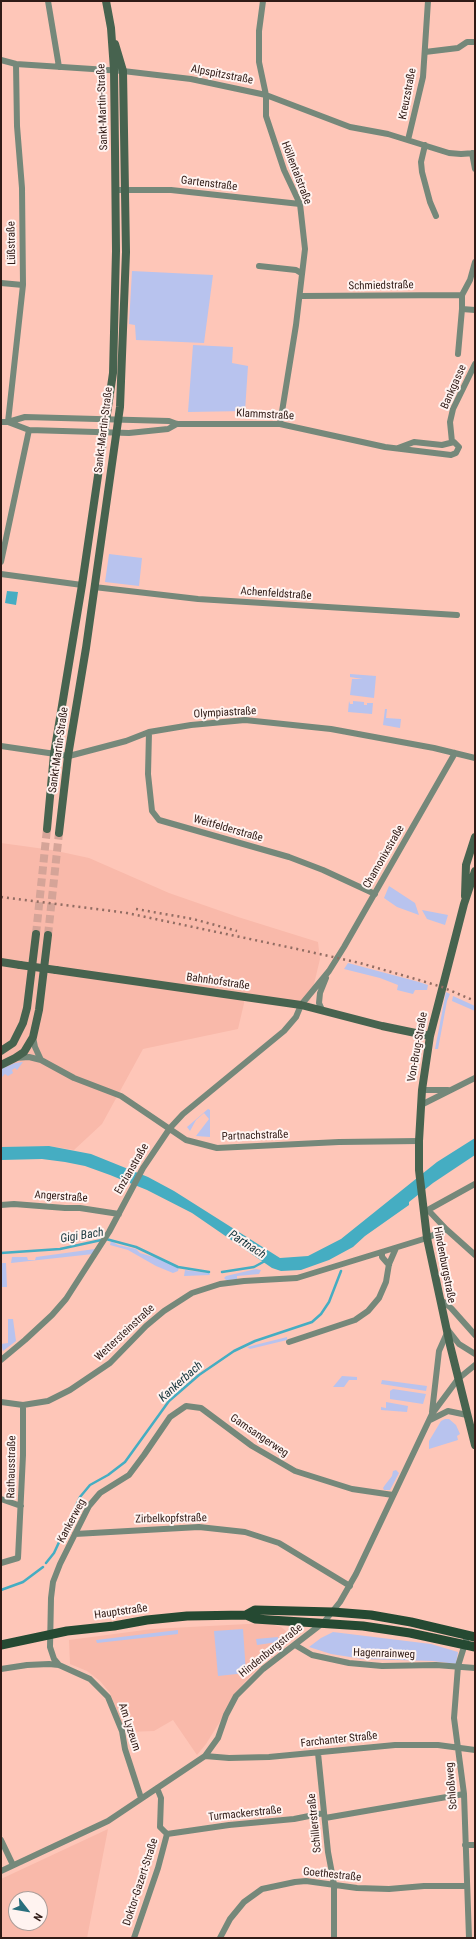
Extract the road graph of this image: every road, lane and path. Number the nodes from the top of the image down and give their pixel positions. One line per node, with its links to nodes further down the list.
1 (48, 1): 10 (street)
2 (106, 1): 5 (main road, Sankt-Martin-Straße)
3 (264, 1): 13 (street, Höllentalstraße)
4 (428, 1): 7 (street, Kreuzstraße)
5 (111, 28): 11 (main road, Sankt-Martin-Straße); 12 (main road, Sankt-Martin-Straße)
6 (475, 42): 7 (street)
7 (425, 52): 14 (street, Kreuzstraße)
8 (1, 60): 9 (street, Alpspitzstraße)
9 (16, 64): 10 (street, Alpspitzstraße); 27 (street, Lüßstraße)
10 (59, 67): 11 (street, Alpspitzstraße)
11 (114, 70): 12 (street, Alpspitzstraße); 18 (main road, Sankt-Martin-Straße)
12 (124, 71): 13 (street, Alpspitzstraße); 19 (main road, Sankt-Martin-Straße)
13 (266, 94): 14 (street, Alpspitzstraße); 20 (street, Höllentalstraße)
14 (408, 140): 15 (street, Alpspitzstraße)
15 (428, 146): 16 (street, Alpspitzstraße); 21 (street)
16 (474, 153): 17 (street)
17 (475, 169)
18 (116, 190): 19 (street, Gartenstraße); 34 (main road, Sankt-Martin-Straße)
19 (126, 190): 20 (street, Gartenstraße); 35 (main road, Sankt-Martin-Straße)
20 (300, 204): 24 (street, Höllentalstraße)
21 (436, 216)
22 (475, 262): 25 (street, Bankgasse)
23 (259, 266): 24 (street)
24 (301, 273): 29 (street, Höllentalstraße)
25 (472, 280): 28 (street, Bankgasse)
26 (1, 283): 27 (street)
27 (23, 285): 37 (street, Lüßstraße)
28 (462, 295): 29 (street, Schmiedstraße); 30 (street, Bankgasse)
29 (300, 296): 39 (street, Höllentalstraße)
30 (462, 310): 31 (street); 32 (street, Bankgasse)
31 (475, 310)
32 (458, 354)
33 (475, 364): 43 (street, Bankgasse)
34 (106, 419): 35 (street, Klammstraße); 37 (street, Klammstraße); 41 (main road, Sankt-Martin-Straße)
35 (119, 419): 38 (street, Klammstraße); 42 (main road, Sankt-Martin-Straße)
36 (1, 422): 37 (street, Klammstraße)
37 (8, 422): 40 (street, Klammstraße)
38 (177, 424): 39 (street, Klammstraße); 42 (street, Klammstraße)
39 (280, 424): 44 (street, Klammstraße)
40 (29, 430): 41 (street, Klammstraße); 45 (street)
41 (104, 432): 42 (street, Klammstraße); 47 (main road, Sankt-Martin-Straße)
42 (117, 432): 48 (main road, Sankt-Martin-Straße)
43 (452, 442): 44 (street, Klammstraße); 44 (street, Klammstraße)
44 (398, 448)
45 (1, 562)
46 (1, 574): 47 (street)
47 (82, 586): 53 (main road, Sankt-Martin-Straße)
48 (94, 586): 49 (street, Achenfeldstraße); 54 (main road, Sankt-Martin-Straße)
49 (458, 615)
50 (148, 732): 52 (street, Olympiastraße); 54 (street, Olympiastraße); 60 (street, Weitfelderstraße)
51 (1, 746): 53 (street, Olympiastraße)
52 (455, 753): 55 (street, Olympiastraße); 60 (street, Chamonixstraße)
53 (54, 754): 54 (street, Olympiastraße); 56 (main road, Sankt-Martin-Straße)
54 (68, 756): 57 (main road, Sankt-Martin-Straße)
55 (475, 758)
56 (47, 829)
57 (59, 833)
58 (475, 837): 61 (main road, Von-Brug-Straße)
59 (475, 871): 61 (main road, Von-Brug-Straße)
60 (375, 894): 65 (street, Chamonixstraße)
61 (465, 901): 68 (main road, Von-Brug-Straße)
62 (36, 934): 70 (main road)
63 (48, 935): 69 (main road)
64 (1, 962): 66 (main road, Bahnhofstraße, bridge)
65 (329, 971): 66 (street, Chamonixstraße); 67 (street, Chamonixstraße)
66 (301, 1006): 67 (main road, Bahnhofstraße); 78 (street, Enzianstraße)
67 (322, 1010): 68 (main road, Bahnhofstraße)
68 (430, 1036): 75 (main road, Von-Brug-Straße)
69 (33, 1037): 71 (main road); 72 (street)
70 (1, 1051)
71 (15, 1058): 72 (street, Partnachstraße); 73 (main road)
72 (41, 1060): 78 (street, Partnachstraße)
73 (1, 1065)
74 (475, 1078): 76 (street)
75 (422, 1090): 76 (street); 77 (main road, Von-Brug-Straße)
76 (450, 1090): 77 (street)
77 (421, 1104): 79 (main road, Von-Brug-Straße)
78 (170, 1128): 79 (street, Partnachstraße); 84 (street, Enzianstraße)
79 (419, 1141): 81 (main road, Von-Brug-Straße)
80 (475, 1184): 83 (street)
81 (422, 1200): 83 (main road, Hindenburgstraße)
82 (1, 1205): 84 (street, Angerstraße)
83 (426, 1211): 85 (street); 86 (main road, Hindenburgstraße)
84 (119, 1214): 96 (street, Enzianstraße)
85 (446, 1229): 86 (street, Wettersteinstraße); 89 (street)
86 (427, 1238): 87 (street, Wettersteinstraße); 91 (main road, Hindenburgstraße)
87 (396, 1248): 88 (street, Wettersteinstraße); 90 (street)
88 (382, 1252): 90 (street); 100 (street, Wettersteinstraße)
89 (475, 1256)
90 (389, 1265): 94 (street)
91 (439, 1299): 92 (main road, Hindenburgstraße); 93 (street)
92 (446, 1330): 95 (street); 98 (main road, Hindenburgstraße); 102 (street, Hindenburgstraße)
93 (475, 1335)
94 (289, 1342)
95 (475, 1354)
96 (1, 1360)
97 (475, 1365): 98 (street)
98 (458, 1379): 102 (street, Hindenburgstraße); 103 (main road)
99 (1, 1402): 100 (street, Wettersteinstraße)
100 (23, 1405): 108 (street, Rathausstraße)
101 (186, 1406): 106 (street, Gamsangerweg); 109 (street, Kankerweg)
102 (432, 1414): 104 (street, Hindenburgstraße)
103 (467, 1415): 104 (street); 105 (main road)
104 (428, 1421): 106 (street, Hindenburgstraße)
105 (475, 1445)
106 (393, 1495): 111 (street, Hindenburgstraße)
107 (1, 1499): 108 (street)
108 (22, 1506): 110 (street, Rathausstraße)
109 (75, 1534): 111 (street, Zirbelkopfstraße); 117 (street, Kankerweg)
110 (1, 1563)
111 (350, 1586): 112 (street, Hindenburgstraße)
112 (333, 1612): 113 (main road, Hauptstraße); 114 (street, Hindenburgstraße); 115 (main road, Hauptstraße)
113 (246, 1615): 114 (main road, Hauptstraße); 117 (main road, Hauptstraße)
114 (324, 1622): 116 (main road, Hauptstraße); 119 (street, Hindenburgstraße)
115 (411, 1622): 116 (main road); 118 (main road, Hauptstraße)
116 (410, 1633): 120 (main road, Hauptstraße)
117 (50, 1634): 121 (main road, Hauptstraße); 123 (street)
118 (471, 1635): 120 (street, Schloßweg)
119 (295, 1644): 124 (street, Hagenrainweg); 130 (street, Hindenburgstraße)
120 (465, 1644): 122 (main road, Hauptstraße); 124 (street, Schloßweg)
121 (1, 1645)
122 (475, 1647)
123 (59, 1665): 126 (street, Am Lyzeum); 133 (street, Am Lyzeum)
124 (458, 1666): 125 (street, Hagenrainweg); 127 (street, Schloßweg)
125 (475, 1668)
126 (1, 1669)
127 (458, 1747): 128 (street, Farchanter Straße); 129 (street, Farchanter Straße); 132 (street, Schloßweg)
128 (475, 1750)
129 (318, 1753): 130 (street, Farchanter Straße); 134 (street, Schillerstraße)
130 (205, 1756): 131 (street, Hindenburgstraße)
131 (157, 1788): 133 (street, Hindenburgstraße); 135 (street, Doktor-Gazert-Straße)
132 (464, 1794): 134 (street, Turmackerstraße); 137 (street, Schloßweg)
133 (141, 1798): 139 (street, Hindenburgstraße)
134 (324, 1816): 135 (street, Turmackerstraße); 141 (street, Schillerstraße)
135 (167, 1834): 143 (street, Doktor-Gazert-Straße)
136 (1, 1840): 139 (street)
137 (465, 1844): 138 (street); 142 (street, Schloßweg)
138 (475, 1845)
139 (13, 1864): 140 (street, Hindenburgstraße)
140 (1, 1871)
141 (334, 1884): 142 (street, Goethestraße); 144 (street, Goethestraße); 145 (street, Schillerstraße)
142 (466, 1886): 146 (street, Schloßweg)
143 (134, 1938)
144 (220, 1938)
145 (334, 1938)
146 (469, 1938)

